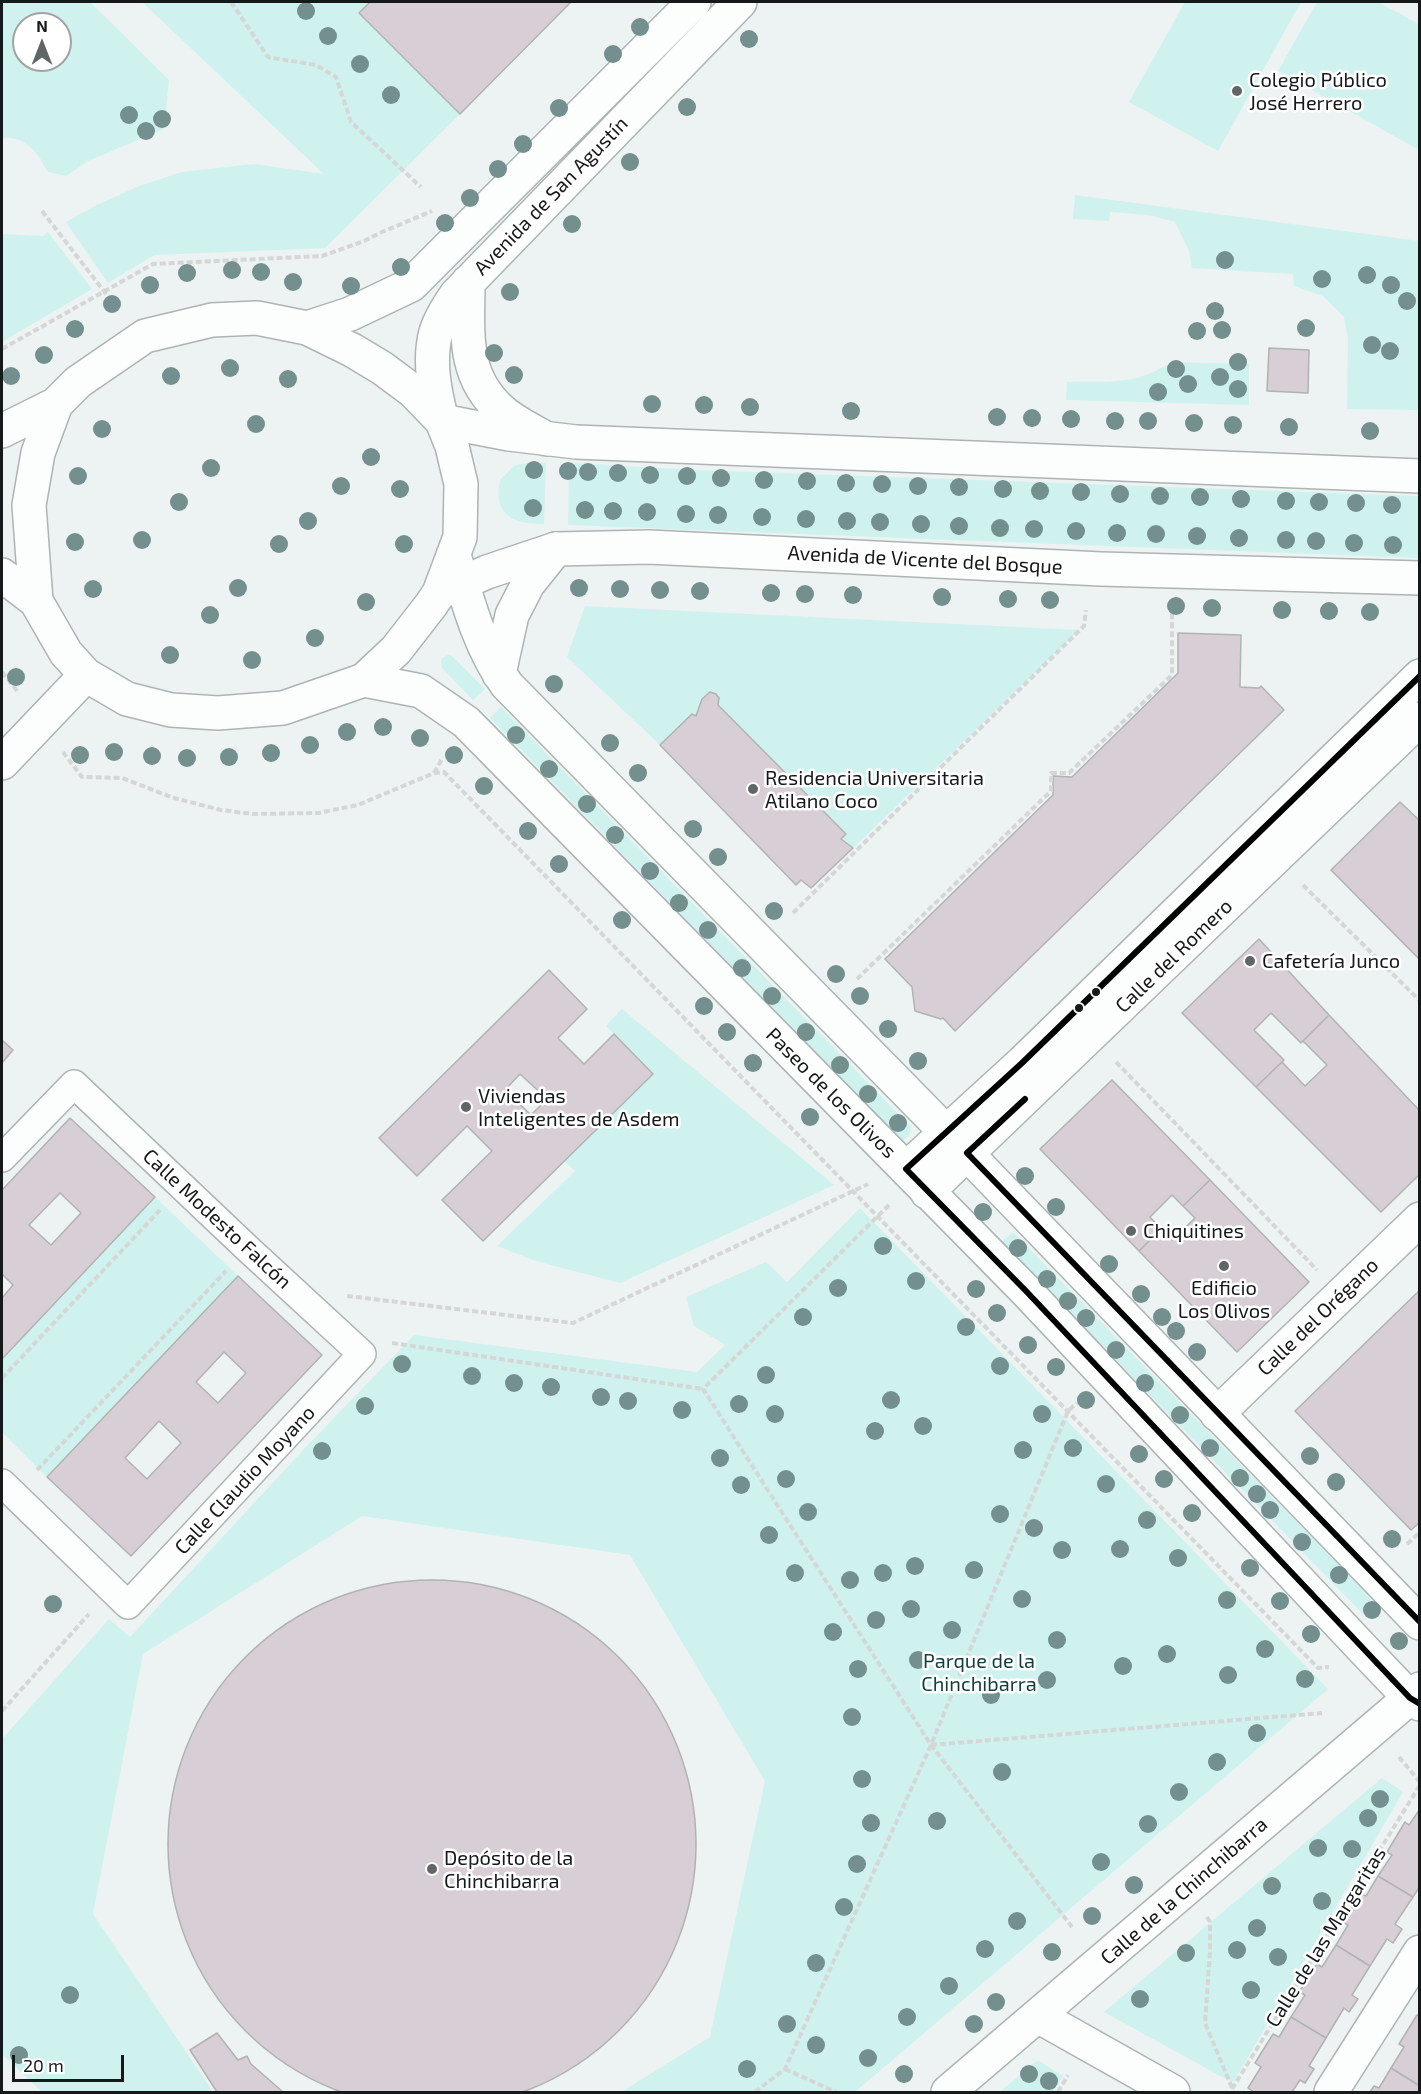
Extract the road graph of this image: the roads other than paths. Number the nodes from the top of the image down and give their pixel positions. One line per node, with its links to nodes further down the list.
1 (694, 2): 4 (main road, Avenida de San Agustín)
2 (740, 2): 3 (main road, Avenida de San Agustín)
3 (468, 282): 6 (main road, Avenida de San Agustín); 8 (main road)
4 (307, 328): 5 (main road); 6 (main road)
5 (56, 404): 7 (main road); 14 (main road)
6 (442, 421): 8 (main road); 12 (main road)
7 (2, 431)
8 (547, 439): 9 (main road)
9 (1419, 476)
10 (556, 549): 12 (main road, Avenida de Vicente del Bosque); 13 (main road, Avenida de Vicente del Bosque); 15 (main road)
11 (2, 575): 14 (main road)
12 (452, 576): 15 (main road); 18 (main road)
13 (1419, 578)
14 (36, 601): 16 (main road)
15 (499, 674): 21 (main road)
16 (86, 675): 18 (main road); 20 (main road)
17 (1419, 676): 21 (main road, Calle del Romero)
18 (364, 680): 23 (main road, Paseo de los Olivos)
19 (1418, 725): 21 (main road, Calle del Romero)
20 (2, 763)
21 (957, 1143): 23 (main road, Calle del Romero); 26 (main road)
22 (2, 1158): 25 (street, Calle Modesto Falcón)
23 (917, 1180): 29 (main road, Paseo de los Olivos)
24 (1419, 1219): 26 (main road, Calle del Orégano)
25 (362, 1354): 27 (street, Calle Claudio Moyano)
26 (1217, 1414): 28 (main road)
27 (7, 1489)
28 (1419, 1623)
29 (1416, 1697): 31 (main road, Calle de la Chinchibarra)
30 (1419, 1952): 34 (main road)
31 (1038, 2016): 32 (main road, Calle de la Chinchibarra); 33 (main road)
32 (948, 2092)
33 (1173, 2092)
34 (1331, 2092)

